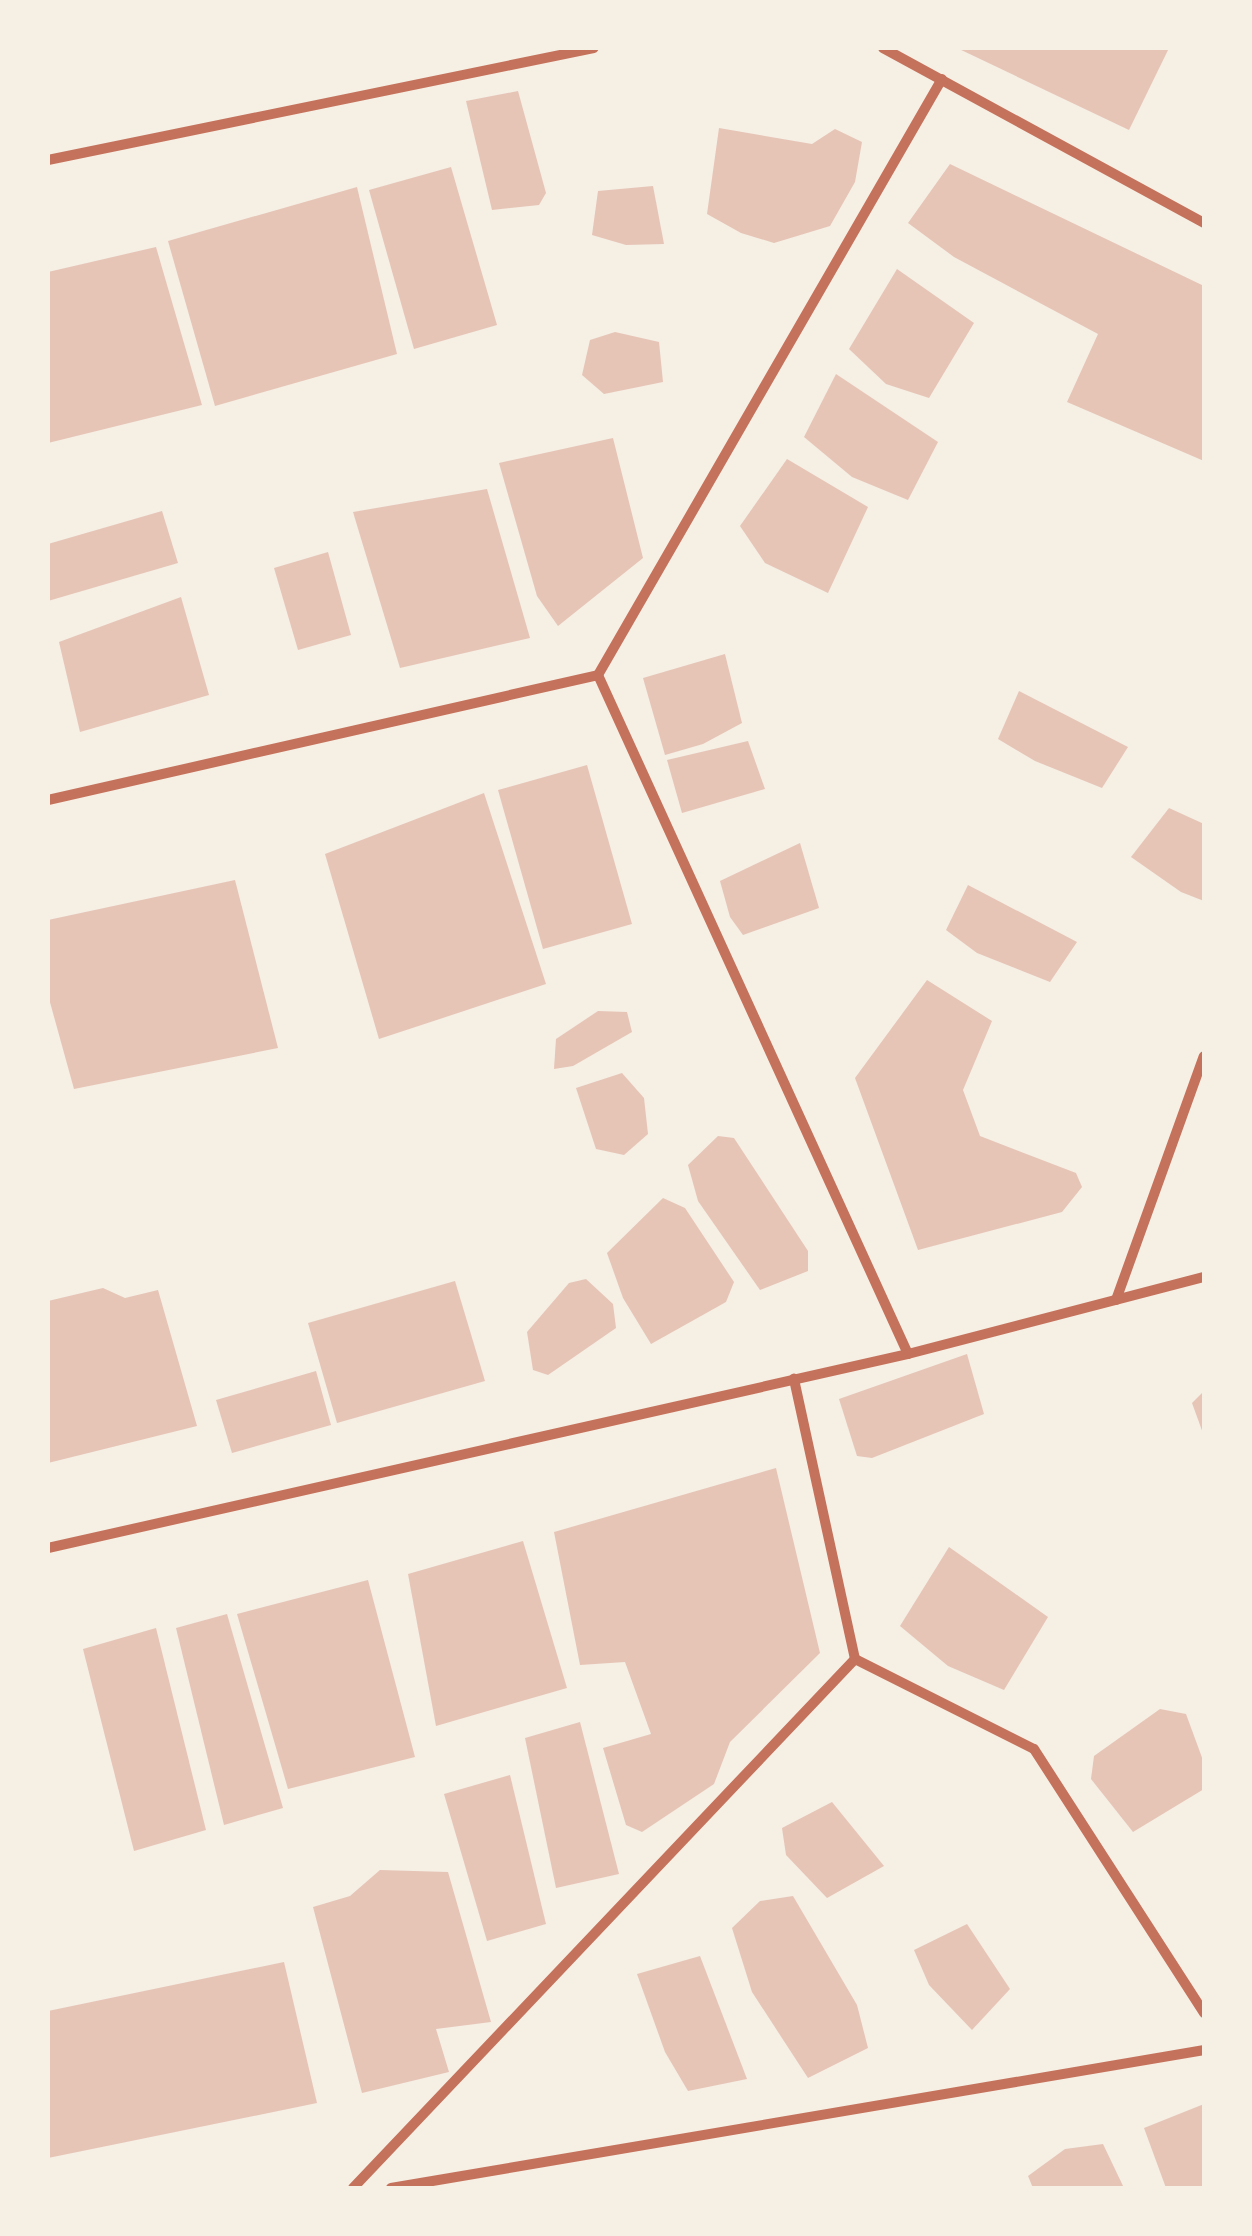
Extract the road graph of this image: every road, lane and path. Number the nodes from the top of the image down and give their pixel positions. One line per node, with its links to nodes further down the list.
1 (594, 48): 4 (street)
2 (883, 48): 3 (street)
3 (942, 80): 5 (street); 6 (street)
4 (48, 160)
5 (1204, 223)
6 (598, 675): 7 (street); 11 (street)
7 (48, 800)
8 (1204, 1056): 10 (street)
9 (1204, 1277): 10 (street)
10 (1116, 1300): 11 (street)
11 (908, 1354): 12 (street)
12 (794, 1379): 13 (street); 14 (street)
13 (48, 1548)
14 (855, 1659): 15 (street); 17 (street)
15 (1204, 2014)
16 (1204, 2050): 18 (street)
17 (354, 2188)
18 (391, 2188)

